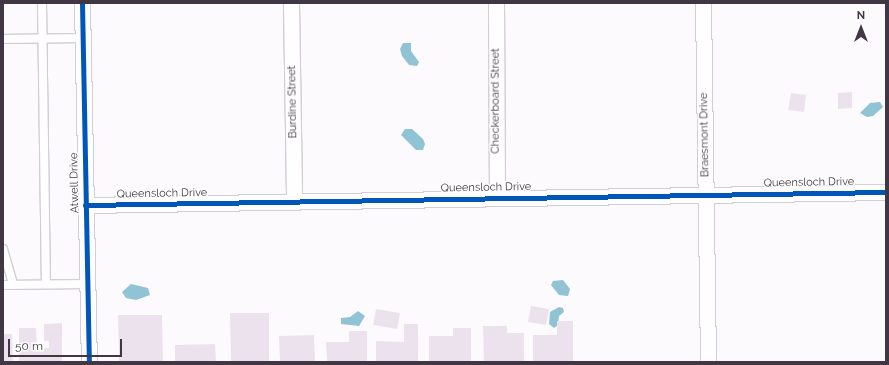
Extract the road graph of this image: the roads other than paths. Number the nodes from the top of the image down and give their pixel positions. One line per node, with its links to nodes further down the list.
1 (42, 3): 8 (lane)
2 (82, 3): 6 (street, Atwell Drive)
3 (291, 3): 12 (street, Burdine Street)
4 (496, 3): 11 (street, Checkerboard Street)
5 (703, 3): 10 (street, Braesmont Drive)
6 (83, 38): 8 (lane); 13 (street, Atwell Drive)
7 (3, 39): 8 (lane)
8 (42, 39): 17 (lane)
9 (886, 192): 10 (street, Queensloch Drive)
10 (706, 195): 11 (street, Queensloch Drive); 20 (street, Braesmont Drive)
11 (497, 198): 12 (street, Queensloch Drive)
12 (294, 202): 13 (street, Queensloch Drive)
13 (85, 205): 18 (street, Atwell Drive)
14 (3, 248): 16 (lane)
15 (3, 284): 16 (lane)
16 (13, 284): 17 (lane)
17 (46, 284): 18 (lane)
18 (87, 284): 19 (street, Atwell Drive)
19 (89, 362)
20 (708, 362)

